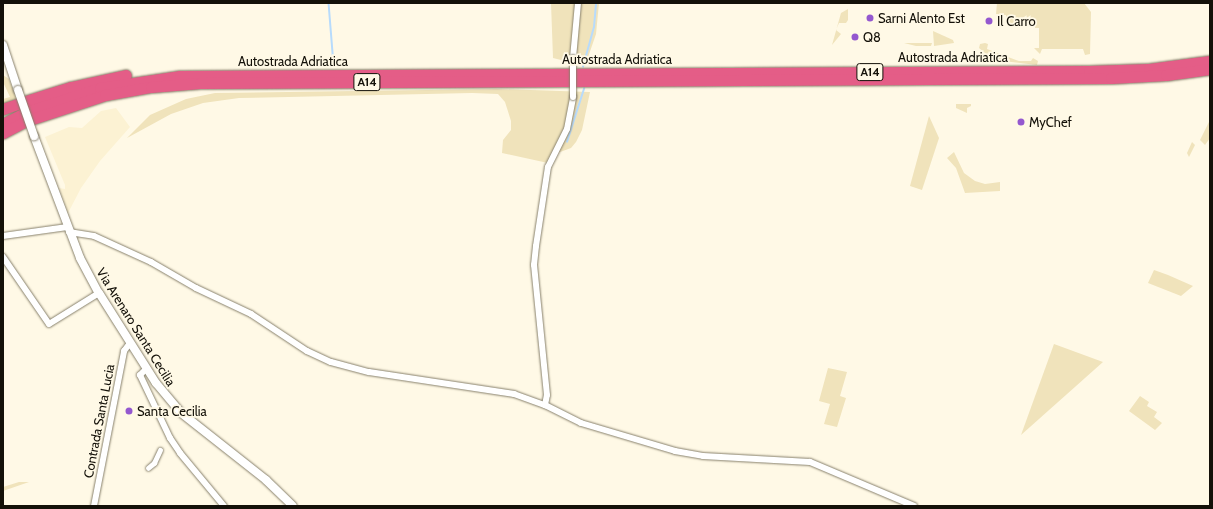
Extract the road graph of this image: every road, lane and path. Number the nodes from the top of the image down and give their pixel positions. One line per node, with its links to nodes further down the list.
1 (578, 3): 15 (street, bridge)
2 (3, 45): 9 (street, Via Arenaro Santa Cecilia, bridge)
3 (1210, 61): 6 (highway, Autostrada Adriatica / A14)
4 (1210, 69): 6 (highway, Autostrada Adriatica / A14)
5 (3, 109): 6 (highway)
6 (26, 112): 7 (highway, Autostrada Adriatica / A14); 8 (highway, Autostrada Adriatica / A14)
7 (3, 124)
8 (3, 133)
9 (68, 229): 10 (street); 12 (street, Via Arenaro Santa Cecilia); 15 (street)
10 (3, 236)
11 (3, 257): 12 (street)
12 (99, 293): 13 (street, Via Arenaro Santa Cecilia)
13 (130, 343): 14 (street, Via Arenaro Santa Cecilia); 18 (street, Contrada Santa Lucia)
14 (147, 368): 19 (street); 20 (street, Via Arenaro Santa Cecilia)
15 (545, 405): 21 (street)
16 (160, 450): 17 (street)
17 (148, 468)
18 (94, 506)
19 (224, 506)
20 (293, 506)
21 (914, 506)

